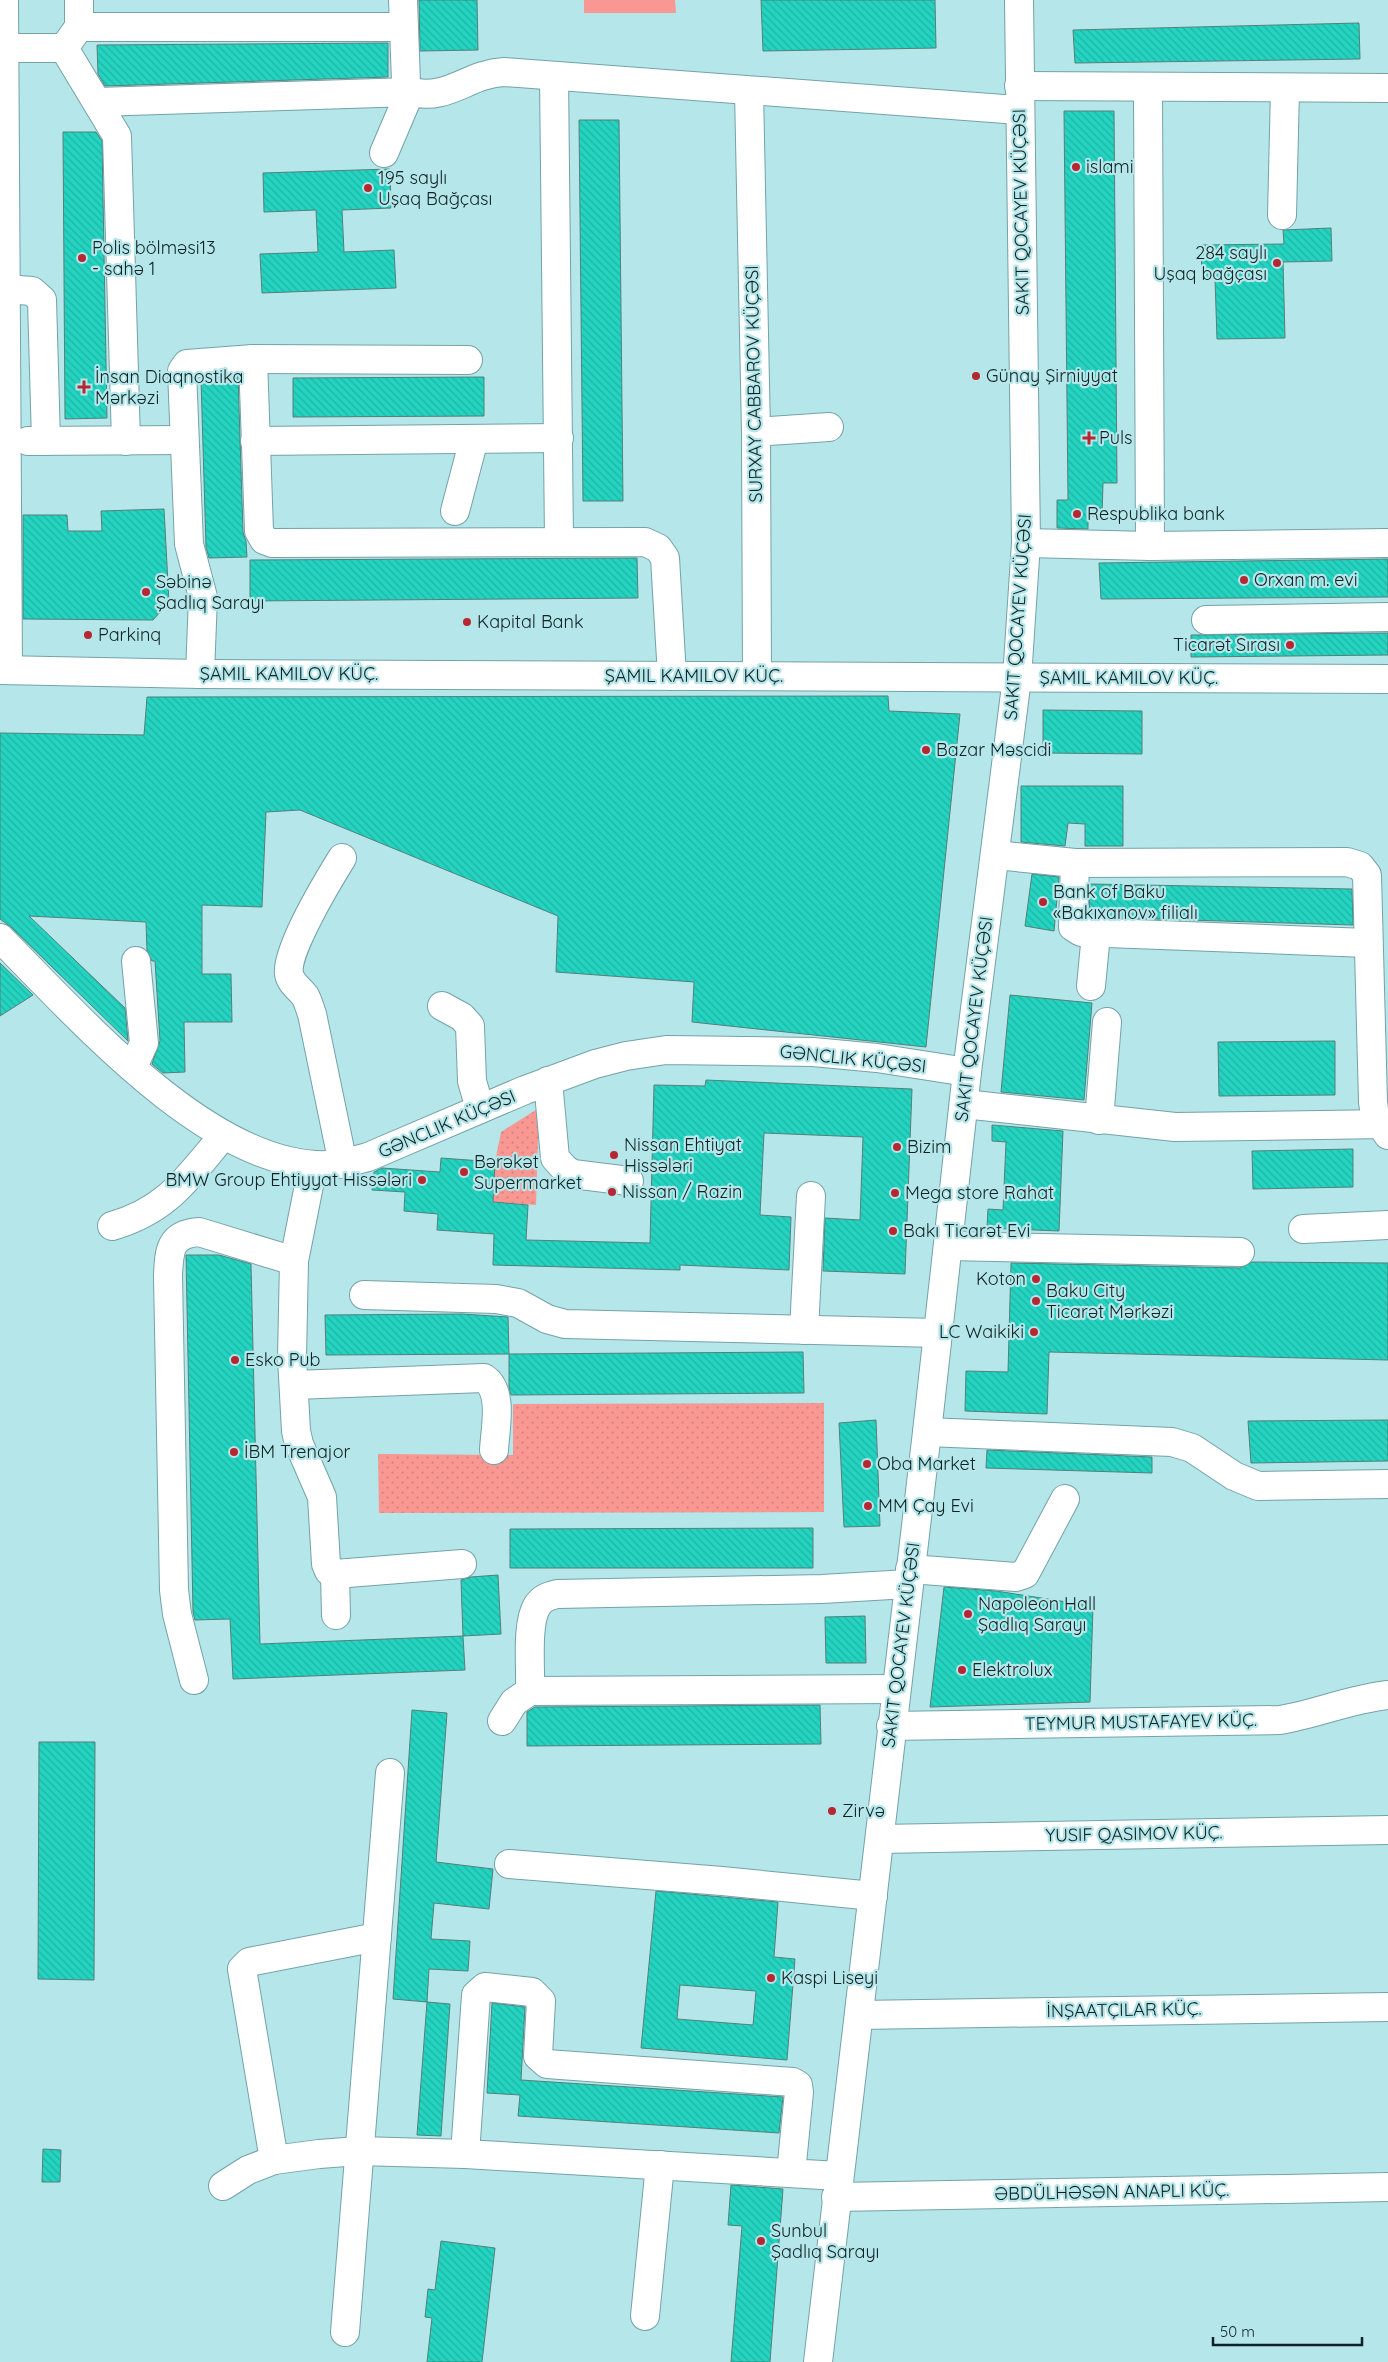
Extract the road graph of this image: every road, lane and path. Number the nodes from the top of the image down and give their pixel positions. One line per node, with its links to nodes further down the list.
1 (79, 0): 6 (street)
2 (403, 0): 5 (street)
3 (1019, 0): 14 (street, SAKIT QOCAYEV KÜÇƏSI)
4 (3, 3): 7 (street)
5 (402, 27): 6 (street); 13 (street)
6 (72, 38): 7 (street); 15 (street)
7 (4, 48): 18 (street)
8 (554, 76): 12 (street); 13 (street); 24 (street)
9 (1148, 88): 11 (street); 14 (street); 35 (street)
10 (1388, 88): 11 (street)
11 (1285, 89): 17 (street)
12 (749, 91): 14 (street); 23 (street, SURXAY CABBAROV KÜÇƏSI)
13 (410, 92): 15 (street); 16 (street)
14 (1019, 98): 34 (street, SAKIT QOCAYEV KÜÇƏSI)
15 (97, 102): 28 (street)
16 (384, 153)
17 (1282, 215)
18 (3, 249): 19 (street)
19 (5, 289): 27 (street); 30 (street)
20 (254, 359): 21 (street); 26 (street); 29 (street)
21 (468, 360)
22 (828, 427): 23 (street)
23 (756, 432): 41 (street, SURXAY CABBAROV KÜÇƏSI)
24 (559, 438): 25 (street); 32 (street)
25 (474, 439): 29 (street); 31 (street)
26 (184, 440): 28 (street); 39 (street)
27 (46, 441): 28 (street); 30 (street)
28 (126, 441)
29 (255, 441): 32 (street)
30 (7, 442): 38 (street)
31 (455, 511)
32 (559, 540): 40 (street)
33 (1388, 543): 35 (street)
34 (1026, 544): 35 (street); 42 (street, SAKIT QOCAYEV KÜÇƏSI)
35 (1150, 546)
36 (1388, 616): 37 (street)
37 (1206, 620)
38 (4, 670): 39 (street, ŞAMIL KAMILOV KÜÇ.)
39 (200, 674): 40 (street, ŞAMIL KAMILOV KÜÇ.)
40 (672, 676): 41 (street, ŞAMIL KAMILOV KÜÇ.)
41 (757, 676): 42 (street, ŞAMIL KAMILOV KÜÇ.)
42 (1017, 678): 43 (street, ŞAMIL KAMILOV KÜÇ.); 44 (street, SAKIT QOCAYEV KÜÇƏSI)
43 (1388, 678)
44 (995, 855): 46 (street); 55 (street, SAKIT QOCAYEV KÜÇƏSI)
45 (342, 858): 62 (street)
46 (1075, 863): 47 (street); 49 (street)
47 (1096, 934): 49 (street); 51 (street)
48 (0, 938): 54 (street, GƏNCLIK KÜÇƏSI)
49 (1367, 943): 60 (street)
50 (136, 961): 54 (street)
51 (1092, 986)
52 (442, 1006): 58 (street)
53 (1108, 1022): 59 (street)
54 (133, 1067): 61 (street, GƏNCLIK KÜÇƏSI)
55 (967, 1072): 56 (street, GƏNCLIK KÜÇƏSI); 57 (street, SAKIT QOCAYEV KÜÇƏSI)
56 (548, 1081): 58 (street, GƏNCLIK KÜÇƏSI); 64 (street)
57 (964, 1104): 59 (street); 69 (street, SAKIT QOCAYEV KÜÇƏSI)
58 (480, 1109): 62 (street, GƏNCLIK KÜÇƏSI)
59 (1099, 1120): 60 (street)
60 (1385, 1128)
61 (223, 1136): 63 (street, GƏNCLIK KÜÇƏSI); 67 (street)
62 (343, 1164): 63 (street, GƏNCLIK KÜÇƏSI)
63 (313, 1165): 71 (street)
64 (628, 1181)
65 (811, 1196): 73 (street)
66 (1388, 1225): 68 (street)
67 (112, 1226)
68 (1303, 1229)
69 (948, 1246): 70 (street); 74 (street, SAKIT QOCAYEV KÜÇƏSI)
70 (1240, 1252)
71 (294, 1261): 75 (street); 84 (street)
72 (364, 1295): 73 (street)
73 (804, 1330): 74 (street)
74 (938, 1333): 76 (street, SAKIT QOCAYEV KÜÇƏSI)
75 (294, 1385): 77 (street); 81 (street)
76 (927, 1432): 78 (street); 82 (street, SAKIT QOCAYEV KÜÇƏSI)
77 (494, 1450)
78 (1388, 1484)
79 (1065, 1499): 82 (street)
80 (462, 1564): 81 (street)
81 (335, 1574): 83 (street)
82 (909, 1577): 85 (street, SAKIT QOCAYEV KÜÇƏSI); 86 (street)
83 (336, 1615)
84 (194, 1680)
85 (896, 1689): 86 (street); 89 (street, SAKIT QOCAYEV KÜÇƏSI)
86 (530, 1691): 88 (street)
87 (1388, 1695): 89 (street, TEYMUR MUSTAFAYEV KÜÇ.)
88 (502, 1721)
89 (891, 1726): 92 (street, SAKIT QOCAYEV KÜÇƏSI)
90 (390, 1773): 95 (street)
91 (1388, 1830): 92 (street)
92 (880, 1839): 94 (street, SAKIT QOCAYEV KÜÇƏSI)
93 (509, 1864): 94 (street)
94 (873, 1896): 97 (street, SAKIT QOCAYEV KÜÇƏSI)
95 (377, 1937): 98 (street); 100 (street)
96 (1388, 2007): 97 (street)
97 (860, 2015): 104 (street, SAKIT QOCAYEV KÜÇƏSI)
98 (359, 2151): 99 (street); 100 (street); 107 (street)
99 (465, 2154): 101 (street); 102 (street)
100 (274, 2160): 103 (street)
101 (660, 2166): 102 (street); 106 (street)
102 (791, 2173): 104 (street)
103 (223, 2186)
104 (838, 2186): 105 (street); 108 (street, SAKIT QOCAYEV KÜÇƏSI)
105 (1388, 2187)
106 (644, 2316)
107 (345, 2332)
108 (818, 2362)

